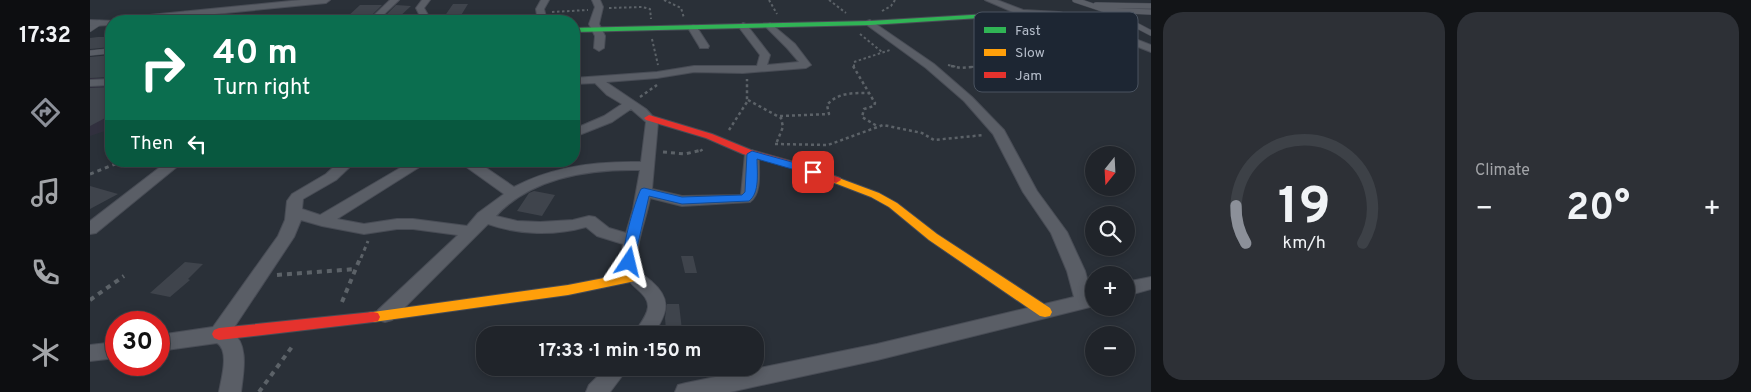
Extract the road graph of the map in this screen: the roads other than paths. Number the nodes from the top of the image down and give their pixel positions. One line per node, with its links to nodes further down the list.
1 (326, 0): 16 (street)
2 (395, 0): 19 (street)
3 (426, 0): 20 (street)
4 (545, 0): 21 (street)
5 (990, 0): 13 (street)
6 (1075, 0): 9 (lane)
7 (1132, 0): 10 (lane)
8 (597, 5): 31 (street)
9 (1090, 5): 10 (lane); 12 (lane)
10 (1142, 6): 11 (lane)
11 (1151, 6)
12 (1107, 10): 14 (lane); 15 (lane)
13 (1019, 12)
14 (1111, 12)
15 (1151, 12)
16 (186, 14): 17 (street); 18 (lane)
17 (176, 15)
18 (190, 15)
19 (379, 15)
20 (424, 15)
21 (542, 15)
22 (974, 19): 24 (street)
23 (95, 23): 29 (lane)
24 (870, 23): 26 (street); 63 (street)
25 (743, 26): 26 (street); 28 (street); 37 (street)
26 (770, 26): 37 (street)
27 (1138, 26): 32 (lane)
28 (689, 28): 31 (street); 33 (street)
29 (90, 29)
30 (580, 30): 31 (street)
31 (598, 30): 34 (street)
32 (1151, 33)
33 (704, 46)
34 (599, 48)
35 (105, 51): 36 (lane)
36 (90, 53)
37 (755, 69): 38 (street)
38 (598, 80): 39 (street); 42 (street)
39 (580, 81)
40 (105, 82): 41 (lane)
41 (90, 83)
42 (632, 103): 43 (street); 44 (street)
43 (649, 118): 45 (street); 46 (street)
44 (580, 131)
45 (752, 154): 51 (street); 65 (street)
46 (648, 166): 51 (street); 52 (street)
47 (169, 167): 56 (street)
48 (343, 167): 53 (street)
49 (412, 167): 55 (street)
50 (478, 167): 52 (street)
51 (644, 192): 58 (street)
52 (514, 194): 54 (street)
53 (294, 212): 55 (street); 68 (street)
54 (484, 217): 57 (street); 58 (street)
55 (322, 221): 57 (street)
56 (90, 229)
57 (471, 232): 66 (street)
58 (632, 242): 59 (street)
59 (632, 272): 60 (street); 67 (street)
60 (612, 280): 66 (street)
61 (1151, 283): 62 (street)
62 (1135, 287)
63 (1085, 291)
64 (1085, 301): 65 (street)
65 (1045, 312): 75 (street)
66 (384, 315): 68 (street)
67 (649, 326)
68 (219, 334): 69 (street); 73 (street)
69 (170, 341)
70 (105, 351): 71 (street)
71 (90, 353)
72 (611, 376): 74 (street)
73 (230, 392)
74 (597, 392)
75 (686, 392)

